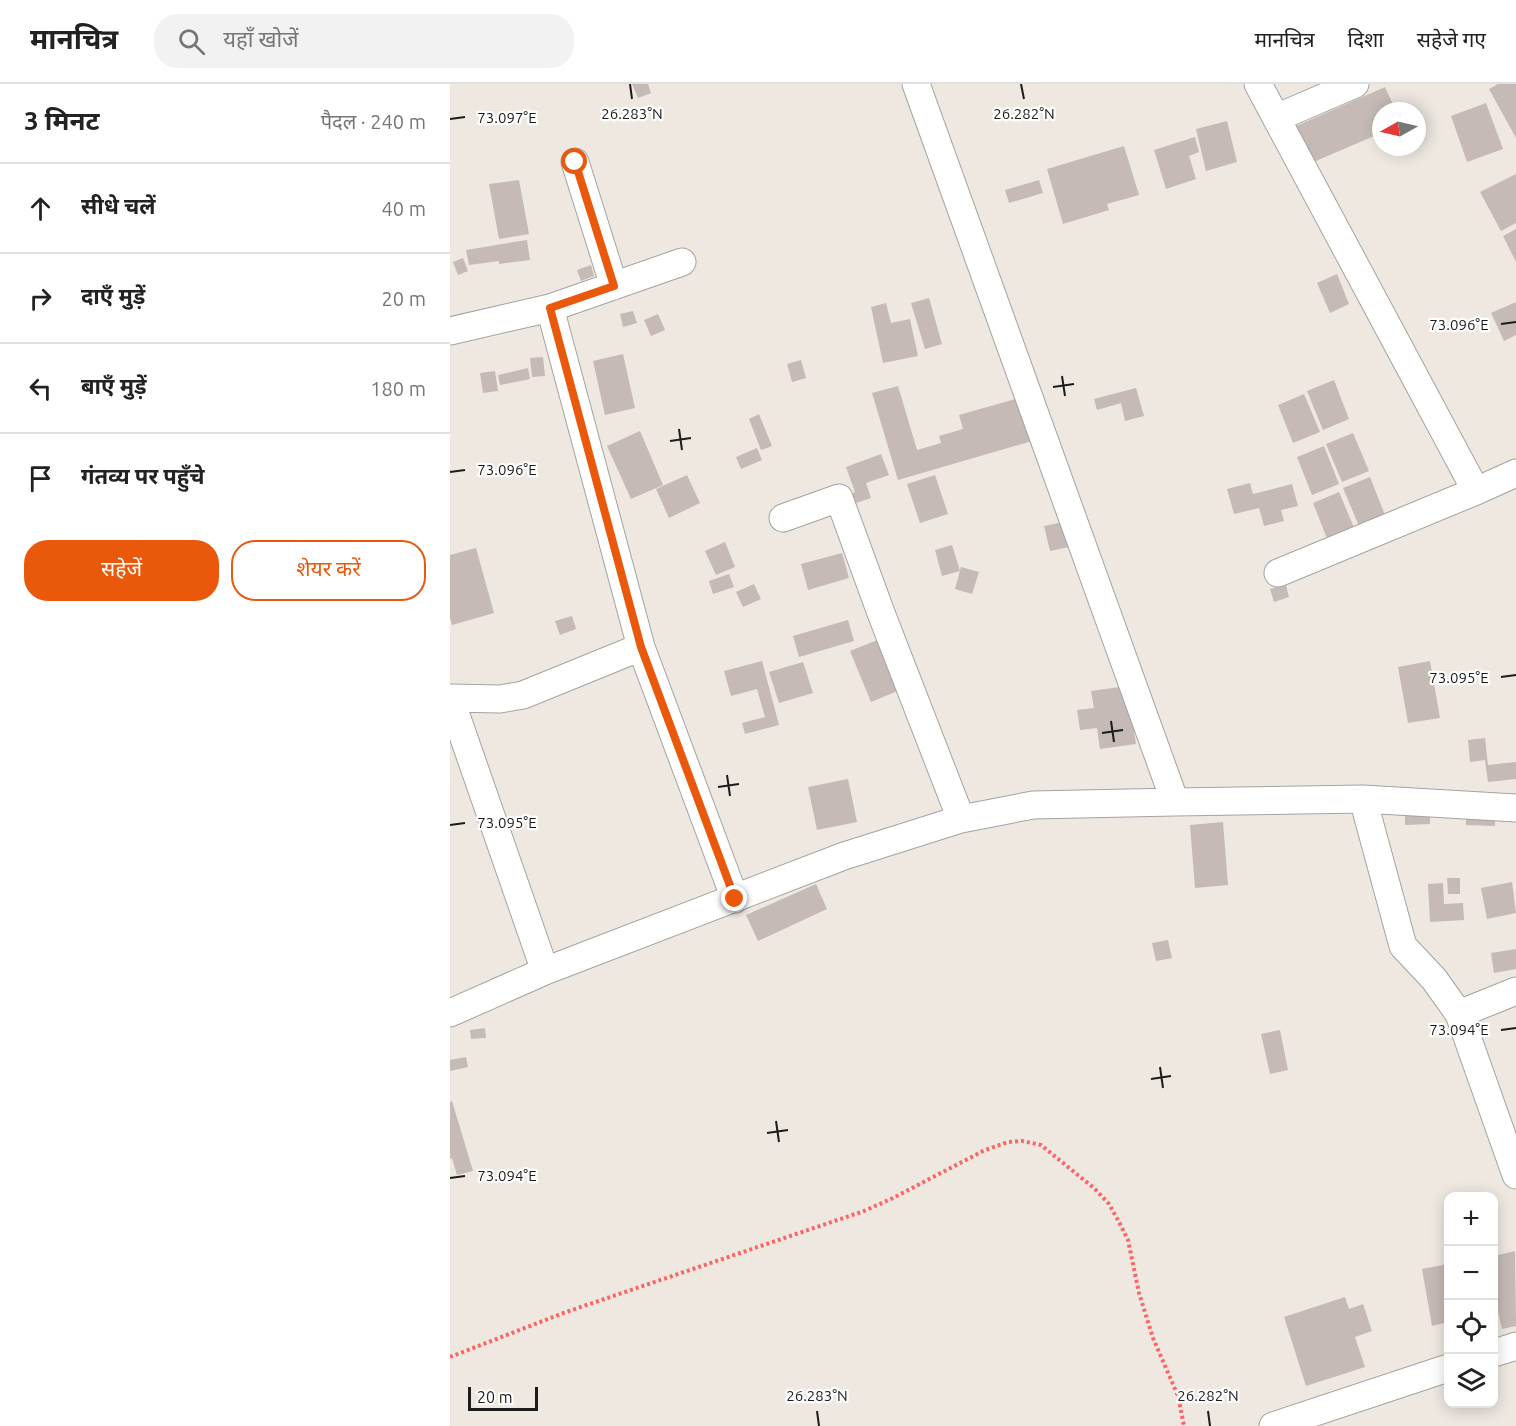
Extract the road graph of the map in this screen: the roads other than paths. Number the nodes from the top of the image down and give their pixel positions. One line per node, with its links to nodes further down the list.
1 (916, 84): 17 (street)
2 (1258, 84): 4 (street)
3 (1355, 84): 4 (street)
4 (1276, 118): 11 (street)
5 (575, 162): 7 (street)
6 (682, 262): 7 (street)
7 (614, 286): 8 (street)
8 (550, 308): 9 (street); 14 (street)
9 (450, 332)
10 (1516, 473): 11 (street)
11 (1476, 491): 13 (street)
12 (783, 518): 19 (street)
13 (1278, 573)
14 (641, 647): 15 (street); 20 (street)
15 (450, 698): 21 (street)
16 (1363, 799): 17 (street); 18 (street); 24 (street)
17 (1175, 802): 19 (street)
18 (1516, 808)
19 (961, 819): 20 (street)
20 (735, 899): 21 (street)
21 (545, 971): 23 (street)
22 (1516, 991): 24 (street)
23 (450, 1013)
24 (1459, 1014): 25 (street)
25 (1505, 1105): 26 (street)
26 (1516, 1175)
27 (1516, 1346): 28 (street)
28 (1498, 1352)
29 (1444, 1370): 30 (street)
30 (1273, 1426)

